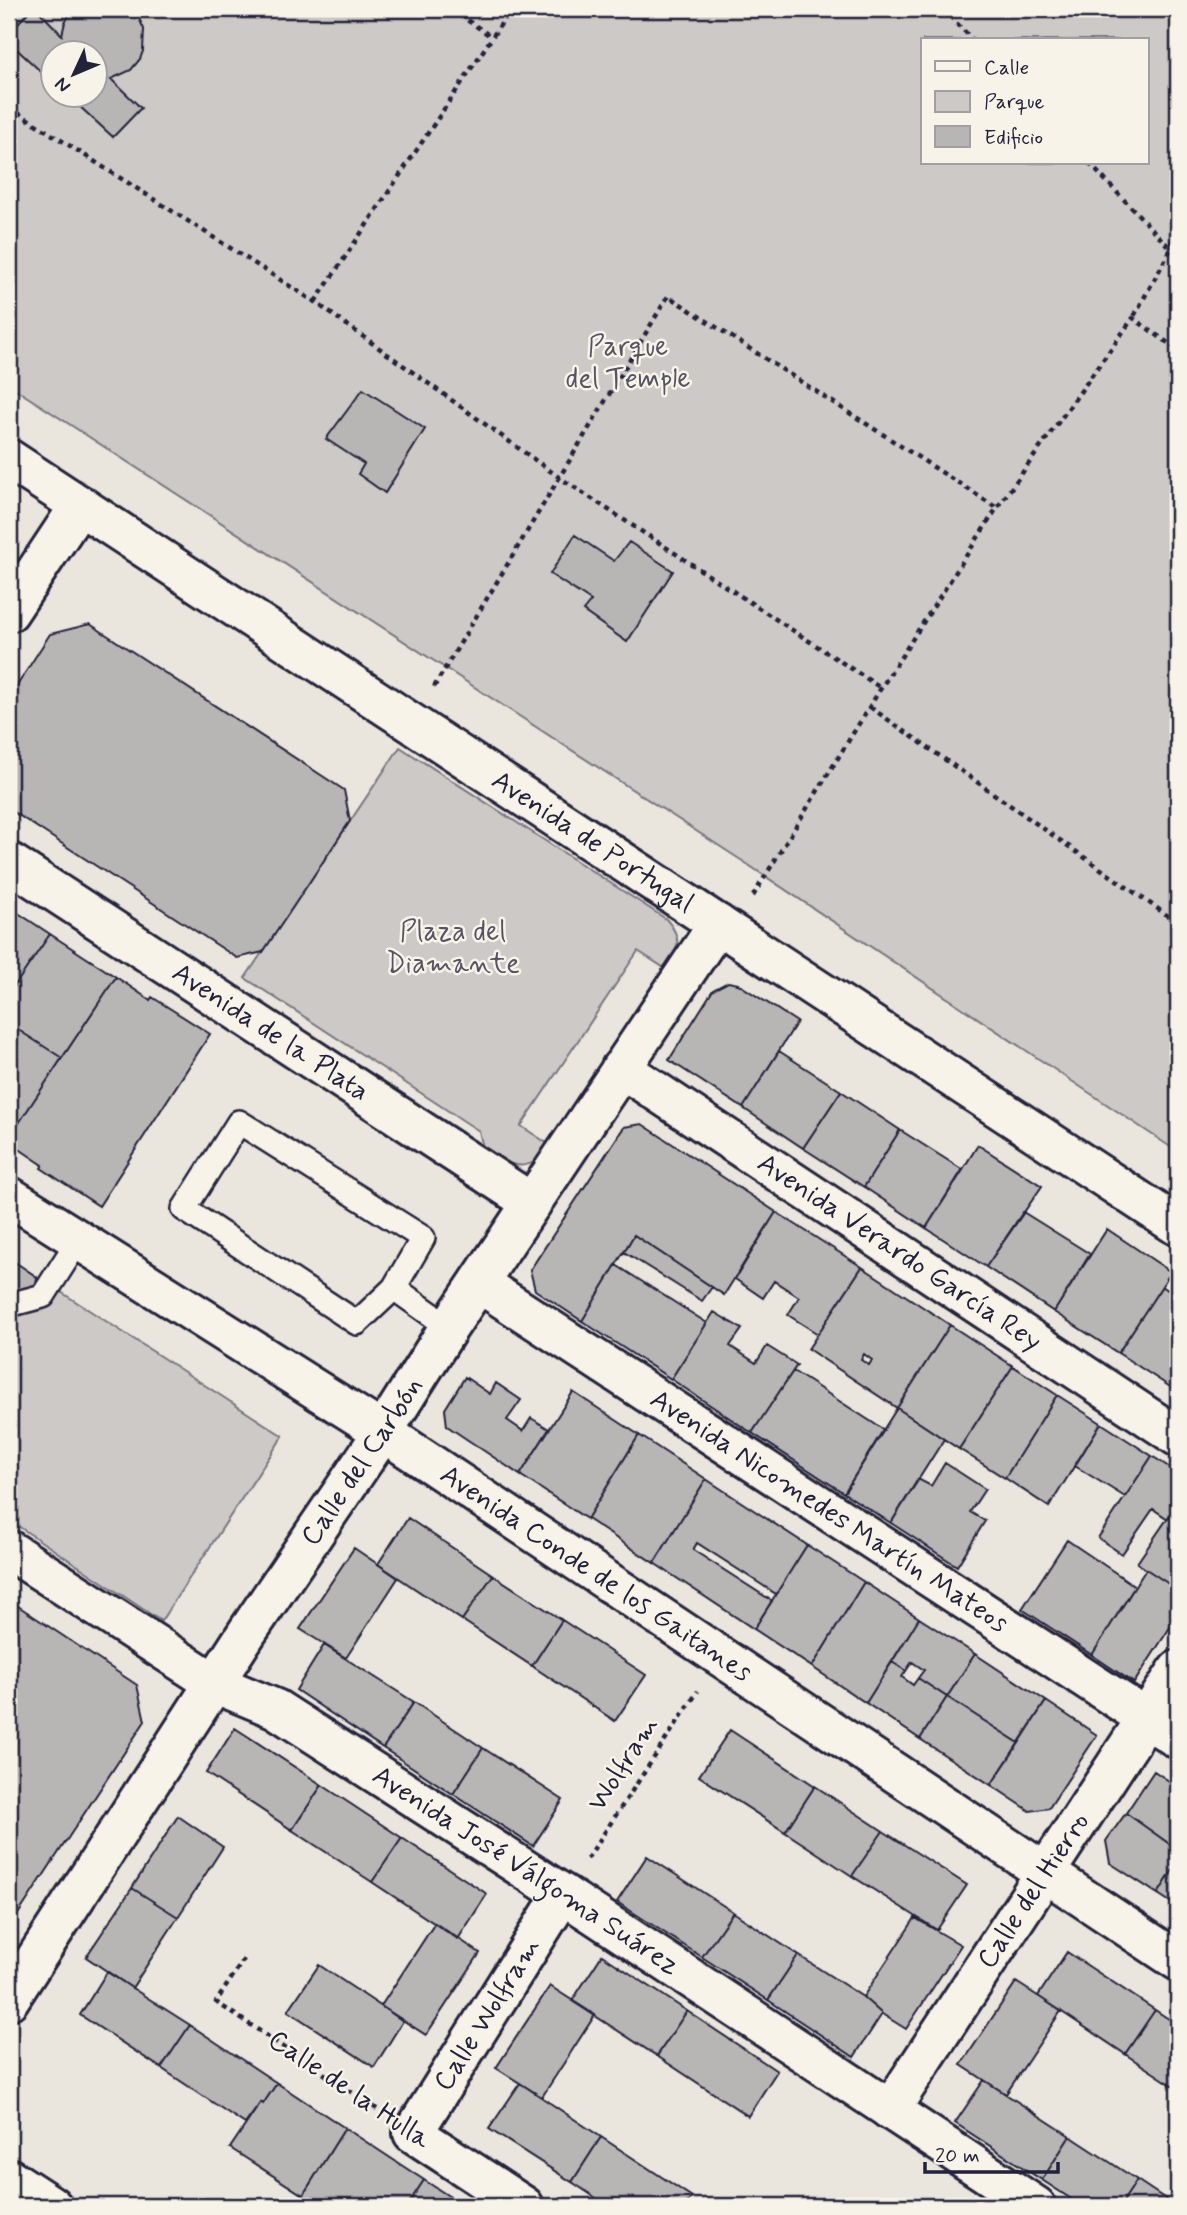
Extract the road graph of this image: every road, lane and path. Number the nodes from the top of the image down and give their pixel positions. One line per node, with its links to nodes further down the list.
1 (451, 9): 4 (path)
2 (511, 9): 4 (path)
3 (943, 9): 5 (path)
4 (492, 37): 12 (path)
5 (971, 38)
6 (11, 109): 7 (path); 12 (path)
7 (9, 117)
8 (1090, 164): 11 (path)
9 (1178, 180): 11 (path)
10 (1178, 238): 11 (path)
11 (1171, 249): 13 (path)
12 (315, 302): 16 (path)
13 (1133, 318): 14 (path); 18 (path)
14 (1178, 350)
15 (9, 459): 17 (street, Avenida de Portugal)
16 (560, 478): 18 (path); 20 (path); 22 (path)
17 (80, 505): 19 (street); 22 (street, Avenida de Portugal)
18 (997, 508): 20 (path)
19 (9, 612)
20 (881, 688): 21 (path)
21 (870, 707): 24 (path); 25 (path)
22 (412, 724): 25 (street, Avenida de Portugal)
23 (9, 862): 28 (street, Avenida de la Plata)
24 (1178, 923)
25 (724, 928): 26 (street, Calle del Carbón); 29 (street, Avenida de Portugal)
26 (621, 1068): 28 (street, Calle del Carbón); 36 (street, Avenida Verardo García Rey)
27 (9, 1196): 30 (street, Avenida Conde de los Gaitanes)
28 (532, 1203): 31 (street, Calle del Carbón)
29 (1178, 1226)
30 (78, 1241): 33 (lane); 35 (street, Avenida Conde de los Gaitanes)
31 (480, 1283): 34 (street, Calle del Carbón); 41 (street, Avenida Nicomedes Martín Mateos)
32 (394, 1288): 32 (lane); 34 (lane)
33 (9, 1305)
34 (449, 1327): 35 (street, Calle del Carbón)
35 (383, 1432): 38 (street, Avenida Conde de los Gaitanes); 40 (street, Calle del Carbón)
36 (1178, 1437)
37 (9, 1550): 40 (street, Avenida José Válgoma Suárez)
38 (719, 1658): 43 (street, Avenida Conde de los Gaitanes); 44 (path, Wolfram)
39 (1178, 1670): 41 (street, Calle del Hierro)
40 (216, 1684): 44 (street, Avenida José Válgoma Suárez); 47 (street, Calle del Carbón)
41 (1147, 1717): 42 (street, Avenida Nicomedes Martín Mateos); 43 (street, Calle del Hierro)
42 (1178, 1738)
43 (1045, 1873): 46 (street, Avenida Conde de los Gaitanes); 48 (street, Calle del Hierro)
44 (563, 1894): 48 (street, Avenida José Válgoma Suárez); 49 (street, Calle Wolfram)
45 (244, 1959): 49 (path, Calle de la Hulla)
46 (1178, 1961)
47 (9, 2000)
48 (890, 2110): 53 (street, Avenida José Válgoma Suárez)
49 (413, 2133): 52 (street, Calle de la Hulla)
50 (9, 2178): 51 (street)
51 (52, 2206)
52 (524, 2206)
53 (1036, 2206)

